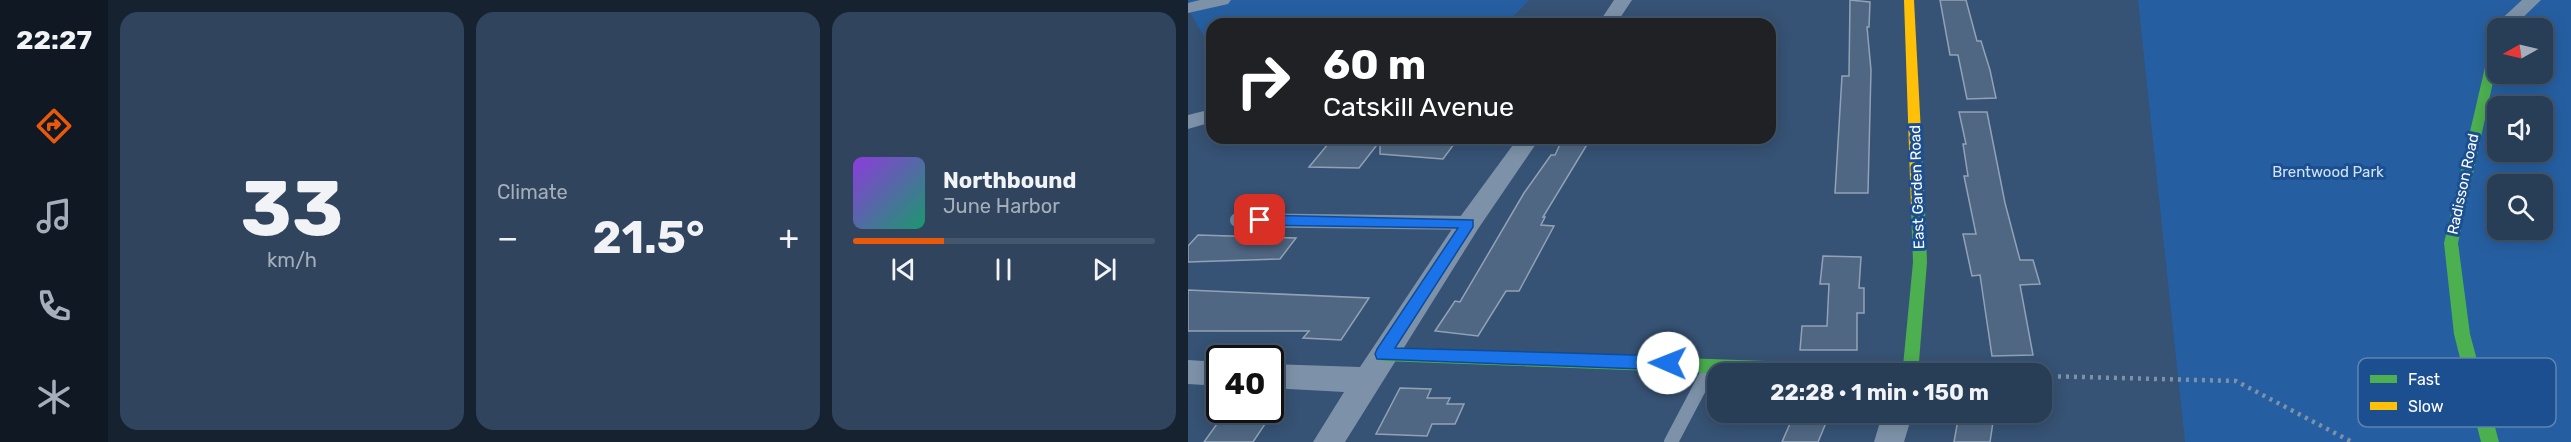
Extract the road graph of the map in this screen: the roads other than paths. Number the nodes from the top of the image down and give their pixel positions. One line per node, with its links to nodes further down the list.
1 (1221, 0): 5 (street)
2 (1623, 0): 6 (street)
3 (1909, 0): 16 (street, East Garden Road)
4 (2532, 0): 7 (street)
5 (1188, 8)
6 (1611, 18)
7 (2513, 18)
8 (2487, 82): 15 (street, Radisson Road)
9 (1206, 117): 10 (street)
10 (1188, 122)
11 (1525, 144): 13 (street)
12 (1237, 220): 13 (lane)
13 (1468, 223): 14 (street)
14 (1383, 354): 17 (street); 22 (street)
15 (2468, 358)
16 (1911, 363)
17 (1707, 364)
18 (1188, 372): 19 (street)
19 (1206, 373)
20 (1707, 374): 26 (lane)
21 (1284, 377): 22 (street)
22 (1365, 380): 25 (street)
23 (1895, 423): 27 (street)
24 (2486, 427): 28 (street, Radisson Road)
25 (1328, 442)
26 (1671, 442)
27 (1889, 442)
28 (2490, 442)

